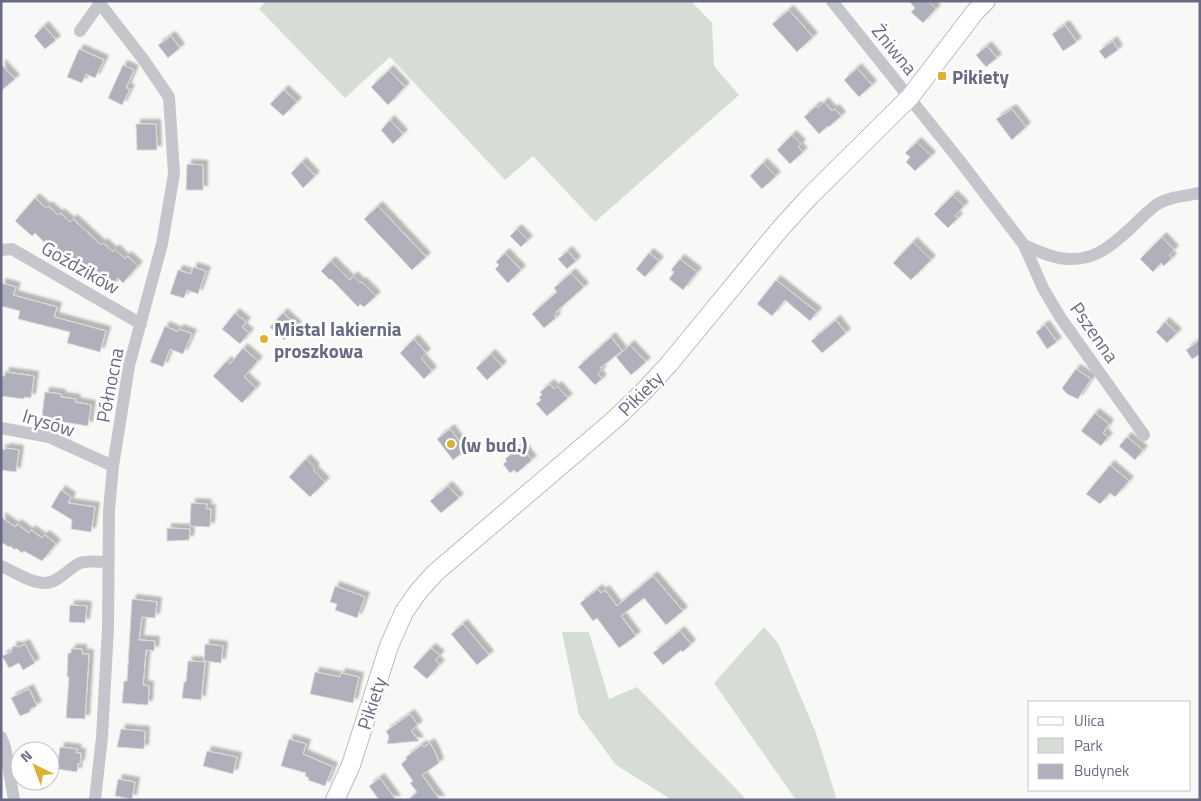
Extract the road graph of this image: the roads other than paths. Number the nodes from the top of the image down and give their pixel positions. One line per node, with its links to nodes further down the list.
1 (832, 1): 5 (street, Żniwna)
2 (986, 1): 5 (street, Pikiety)
3 (99, 2): 4 (street, Północna); 9 (street, Północna)
4 (80, 31)
5 (910, 97): 7 (street, Pszenna); 18 (street, Pikiety)
6 (1200, 193): 7 (street, Pszenna)
7 (1024, 245): 11 (street, Pszenna)
8 (1, 250): 9 (street, Goździków)
9 (141, 324): 12 (street, Północna)
10 (1, 428): 12 (street, Irysów)
11 (1144, 435)
12 (113, 466): 13 (street, Północna)
13 (108, 562): 14 (street); 17 (street, Północna)
14 (1, 566)
15 (1, 736): 16 (street)
16 (14, 800)
17 (95, 800)
18 (335, 800)

